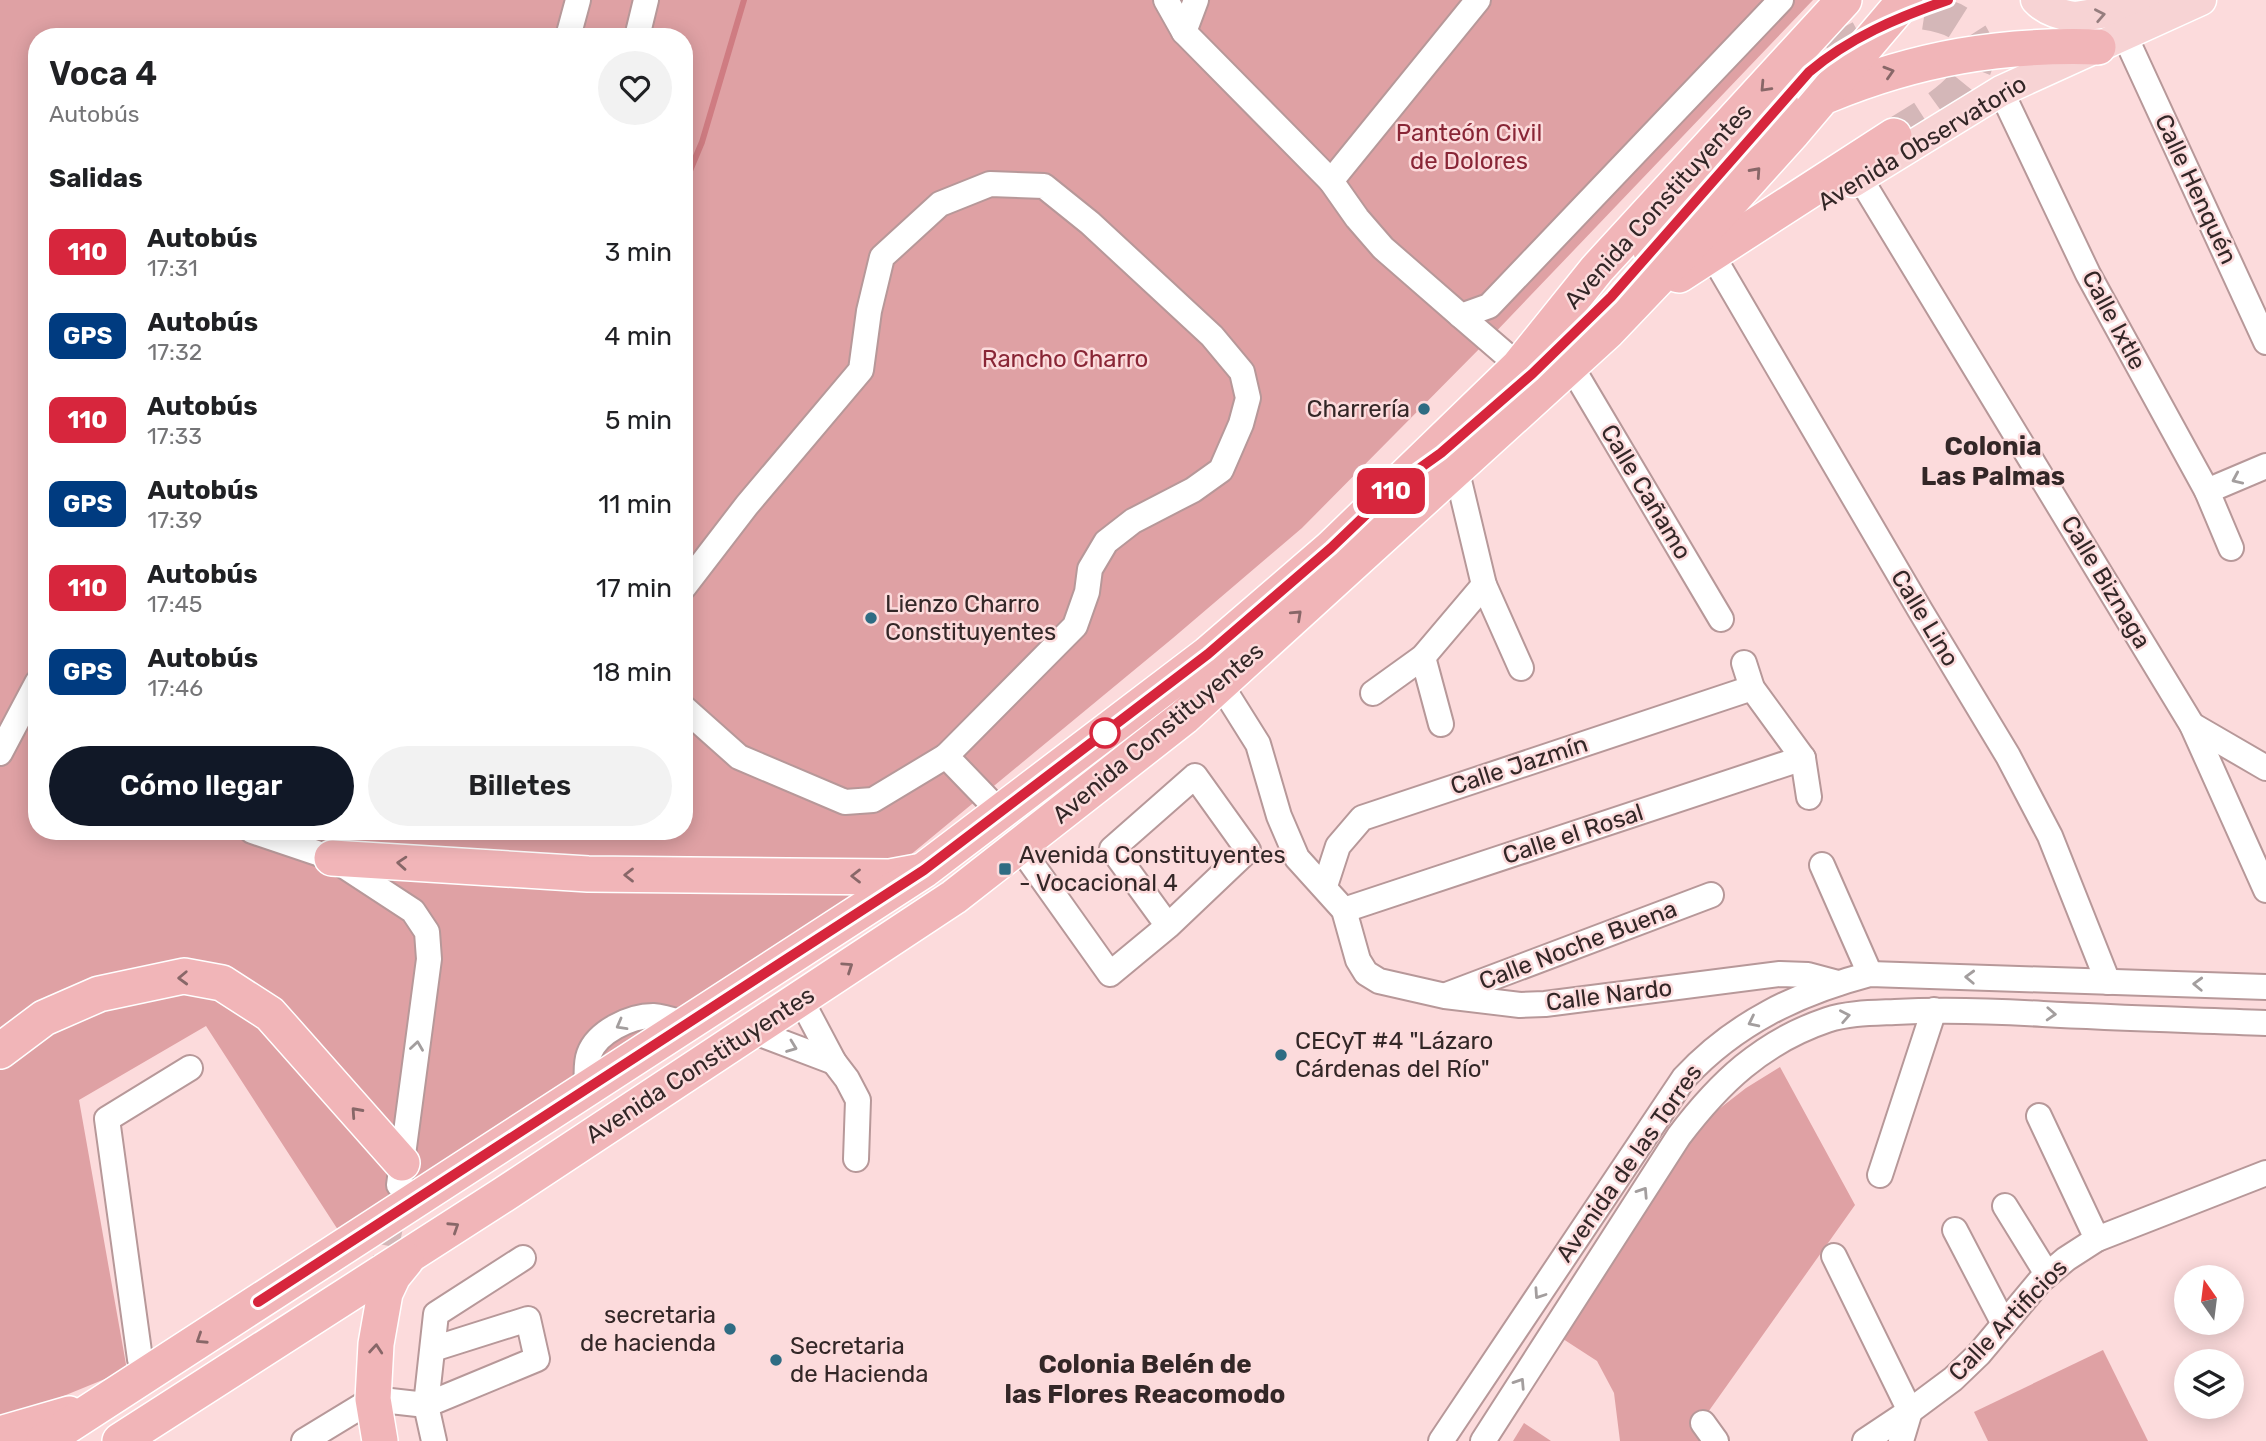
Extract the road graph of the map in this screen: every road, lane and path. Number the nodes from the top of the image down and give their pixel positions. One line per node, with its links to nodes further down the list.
1 (578, 0): 12 (street)
2 (646, 0): 13 (street)
3 (1166, 0): 14 (street)
4 (1196, 0): 14 (street)
5 (1478, 0): 21 (street)
6 (1781, 0): 24 (street)
7 (1844, 0): 27 (highway, Avenida Constituyentes, one-way to 27)
8 (1905, 0): 18 (highway, Avenida Constituyentes)
9 (2036, 0): 10 (main road, one-way to 10)
10 (2190, 0)
11 (2201, 0): 15 (main road, Avenida Observatorio)
12 (570, 28)
13 (639, 28)
14 (1184, 32): 21 (street)
15 (2112, 41): 17 (main road, Avenida Observatorio); 18 (highway, one-way to 15); 26 (street, Calle Henquén)
16 (1830, 54): 31 (highway)
17 (2001, 91): 20 (main road, Avenida Observatorio); 32 (street, Calle Ixtle)
18 (1825, 96): 25 (highway, Avenida Constituyentes, one-way to 18)
19 (1894, 136): 23 (highway)
20 (1860, 178): 22 (main road, Avenida Observatorio); 46 (street, Calle Biznaga)
21 (1331, 181): 24 (street)
22 (1718, 265): 23 (main road, Avenida Observatorio); 65 (street, Calle Lino)
23 (1684, 272): 25 (highway)
24 (1461, 316): 27 (street)
25 (1608, 331): 28 (highway, Avenida Constituyentes)
26 (2266, 342)
27 (1519, 366): 31 (highway, Avenida Constituyentes)
28 (1571, 366): 30 (highway, Avenida Constituyentes); 36 (street, Calle Cañamo)
29 (2266, 466): 32 (street, one-way to 32)
30 (1456, 468): 35 (street); 40 (highway, Avenida Constituyentes, one-way to 30)
31 (1399, 483): 52 (highway, Avenida Constituyentes)
32 (2207, 491): 33 (street, Calle Ixtle)
33 (2231, 548)
34 (693, 575): 48 (street)
35 (1484, 585): 37 (street); 39 (street)
36 (1721, 618)
37 (1423, 657): 42 (street); 45 (street)
38 (1744, 663): 41 (street)
39 (1521, 668)
40 (1221, 685): 54 (highway, Avenida Constituyentes); 58 (street)
41 (1752, 688): 49 (street); 58 (street, Calle Jazmín)
42 (1373, 693)
43 (28, 700): 47 (street)
44 (693, 716): 48 (street)
45 (1441, 724)
46 (2192, 725): 50 (street); 59 (street, Calle Biznaga)
47 (0, 753)
48 (946, 756): 52 (street)
49 (1803, 758): 51 (street); 61 (street, Calle el Rosal)
50 (2266, 768)
51 (1809, 797)
52 (1000, 813): 57 (highway, Avenida Constituyentes)
53 (279, 840): 55 (street)
54 (1019, 846): 62 (street); 69 (highway, Avenida Constituyentes, one-way to 54)
55 (332, 858): 57 (highway, one-way to 55); 80 (street, one-way to 55)
56 (1822, 865): 63 (street)
57 (924, 870): 93 (highway, Avenida Constituyentes, one-way to 93)
58 (1325, 887): 61 (street)
59 (2266, 890)
60 (1711, 895): 68 (street, Calle Noche Buena)
61 (1344, 910): 68 (street, Calle Nardo)
62 (1168, 926): 62 (street)
63 (1870, 974): 64 (street, Avenida de las Torres, one-way to 63); 66 (street, Avenida de las Torres)
64 (2024, 979): 65 (street, Avenida de las Torres); 71 (street)
65 (2108, 982): 67 (street, Avenida de las Torres, one-way to 65)
66 (1838, 983): 68 (street, Calle Nardo); 89 (street, Avenida de las Torres, one-way to 89)
67 (2266, 986)
68 (1445, 996)
69 (804, 997): 73 (highway, Avenida Constituyentes); 75 (street)
70 (1934, 1010): 71 (street, Avenida de las Torres); 81 (street); 91 (street, Avenida de las Torres, one-way to 70)
71 (2018, 1013): 72 (street, Avenida de las Torres, one-way to 72)
72 (2266, 1023)
73 (752, 1031): 75 (street, one-way to 75); 85 (highway, Avenida Constituyentes, one-way to 73)
74 (0, 1051): 80 (highway, one-way to 74)
75 (834, 1062): 78 (street)
76 (190, 1068): 93 (street)
77 (2039, 1116): 84 (street)
78 (856, 1159)
79 (2266, 1173): 84 (street, Calle Artificios)
80 (400, 1174)
81 (1880, 1175)
82 (2005, 1206): 88 (street)
83 (1955, 1230): 90 (street)
84 (2097, 1238): 88 (street, Calle Artificios)
85 (409, 1256): 94 (highway, one-way to 85); 100 (highway, Avenida Constituyentes)
86 (1834, 1256): 97 (street)
87 (523, 1258): 92 (street)
88 (2047, 1274): 90 (street, Calle Artificios)
89 (1520, 1323): 91 (street); 104 (street, Avenida de las Torres)
90 (2004, 1324): 97 (street, Calle Artificios)
91 (1548, 1339): 105 (street, Avenida de las Torres, one-way to 91)
92 (433, 1349): 95 (street); 95 (street)
93 (145, 1376): 96 (highway, Avenida Constituyentes)
94 (373, 1399): 95 (street); 101 (street); 102 (highway)
95 (426, 1405): 103 (street)
96 (99, 1406): 98 (highway); 99 (highway, Avenida Constituyentes)
97 (1910, 1411): 106 (street, Calle Artificios); 107 (street)
98 (0, 1434)
99 (44, 1441)
100 (120, 1441)
101 (304, 1441)
102 (380, 1441)
103 (435, 1441)
104 (1441, 1441)
105 (1483, 1441)
106 (1865, 1441)
107 (1901, 1441)

